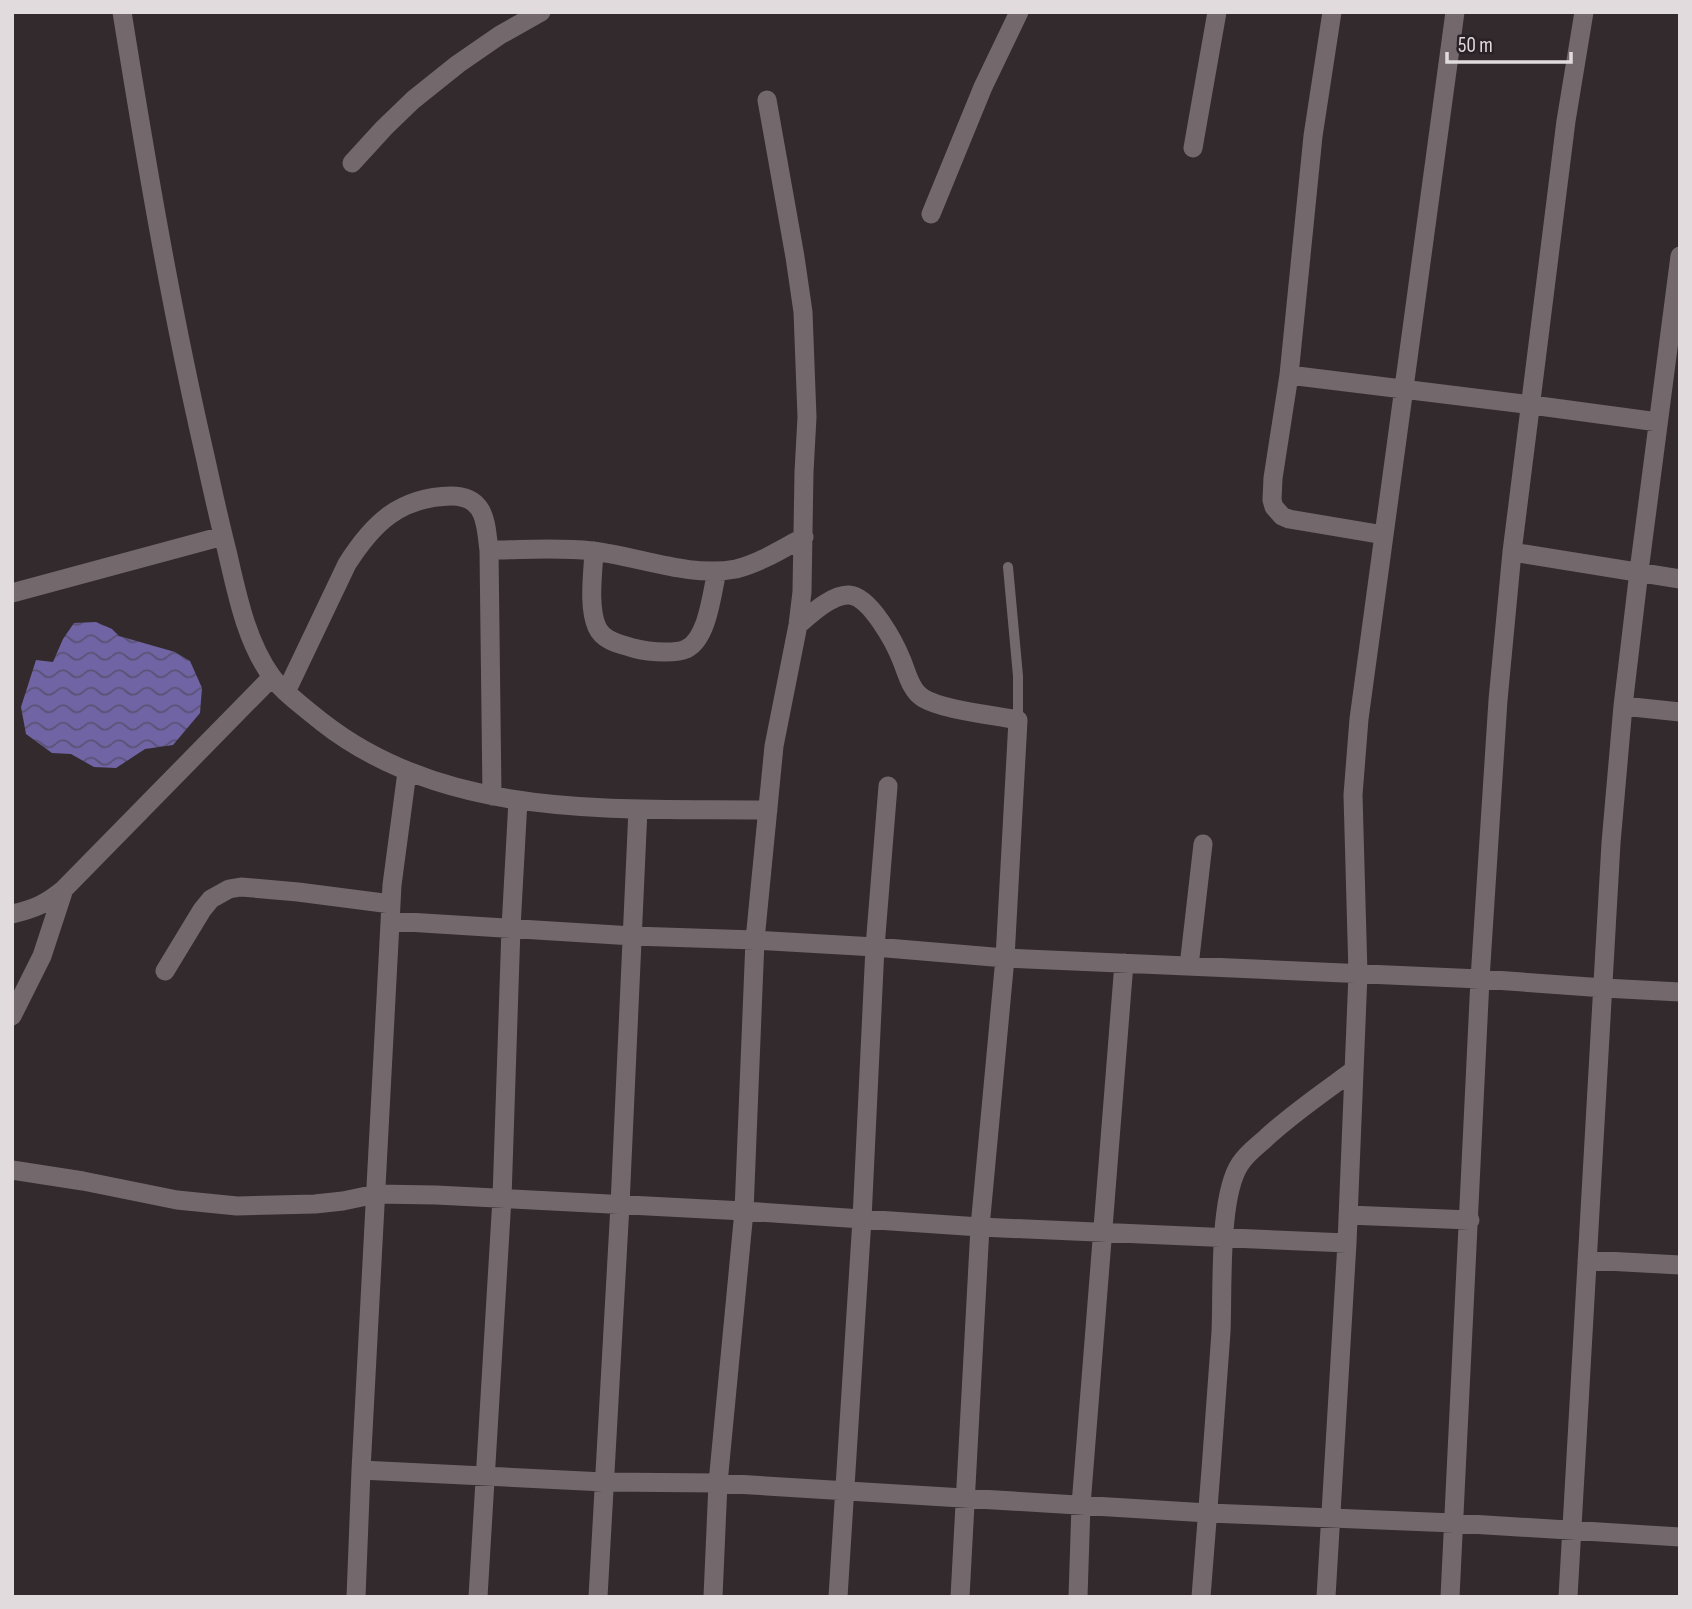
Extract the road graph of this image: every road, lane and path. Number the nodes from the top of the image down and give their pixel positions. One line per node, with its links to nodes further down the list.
1 (122, 12): 19 (street)
2 (541, 12): 10 (street)
3 (1019, 12): 11 (street)
4 (1217, 12): 9 (street)
5 (1332, 12): 14 (street)
6 (1455, 12): 15 (street)
7 (1584, 12): 16 (street)
8 (767, 100): 20 (street)
9 (1193, 148)
10 (352, 163)
11 (931, 214)
12 (1680, 256): 13 (street)
13 (1678, 280): 17 (street)
14 (1289, 375): 15 (street); 18 (street)
15 (1405, 390): 16 (street); 18 (street)
16 (1532, 405): 17 (street); 23 (street)
17 (1658, 422): 26 (street)
18 (1384, 535): 52 (street)
19 (223, 536): 28 (street); 30 (street)
20 (804, 537): 25 (street); 29 (street)
21 (489, 550): 22 (street); 30 (street); 36 (street)
22 (594, 551): 25 (street); 25 (street)
23 (1512, 552): 26 (street); 53 (street)
24 (1008, 567): 33 (lane)
25 (717, 571)
26 (1639, 571): 27 (street); 31 (street)
27 (1680, 579)
28 (12, 593)
29 (798, 625): 33 (street); 39 (street)
30 (279, 685): 34 (street); 41 (street)
31 (1623, 706): 32 (street); 54 (street)
32 (1680, 712)
33 (1018, 720): 48 (street)
34 (407, 772): 36 (street); 42 (street)
35 (888, 786): 47 (street)
36 (492, 796): 37 (street)
37 (517, 800): 38 (street); 44 (street)
38 (638, 808): 39 (street); 45 (street)
39 (768, 810): 46 (street)
40 (1203, 844): 50 (street)
41 (64, 889): 43 (street); 56 (street)
42 (391, 912): 44 (street); 51 (street); 59 (street)
43 (12, 914)
44 (510, 928): 45 (street); 60 (street)
45 (633, 936): 46 (street); 61 (street)
46 (755, 940): 47 (street); 62 (street)
47 (875, 947): 48 (street); 64 (street)
48 (1005, 958): 49 (street); 66 (street)
49 (1124, 963): 50 (street); 67 (street)
50 (1189, 966): 52 (street)
51 (165, 971)
52 (1358, 974): 53 (street); 57 (street)
53 (1480, 979): 54 (street); 65 (street)
54 (1604, 988): 55 (street); 70 (street)
55 (1680, 992)
56 (12, 1016)
57 (1354, 1070): 63 (street); 68 (street)
58 (12, 1170): 59 (street)
59 (376, 1194): 60 (street); 72 (street)
60 (502, 1198): 61 (street); 73 (street)
61 (620, 1205): 62 (street); 74 (street)
62 (744, 1211): 64 (street); 75 (street)
63 (1348, 1215): 65 (street); 69 (street)
64 (862, 1219): 66 (street); 76 (street)
65 (1470, 1220): 81 (street)
66 (980, 1227): 67 (street); 77 (street)
67 (1103, 1233): 68 (street); 78 (street)
68 (1224, 1237): 69 (street); 79 (street)
69 (1347, 1243): 80 (street)
70 (1587, 1260): 71 (street); 82 (street)
71 (1680, 1265)
72 (361, 1470): 73 (street); 84 (street)
73 (486, 1476): 74 (street); 85 (street)
74 (604, 1482): 75 (street); 86 (street)
75 (718, 1483): 76 (street); 87 (street)
76 (845, 1490): 77 (street); 88 (street)
77 (965, 1499): 78 (street); 89 (street)
78 (1081, 1505): 79 (street); 90 (street)
79 (1208, 1513): 80 (street); 91 (street)
80 (1331, 1519): 81 (street); 92 (street)
81 (1454, 1523): 82 (street); 93 (street)
82 (1572, 1530): 83 (street); 94 (street)
83 (1680, 1537)
84 (356, 1597)
85 (478, 1597)
86 (598, 1597)
87 (713, 1597)
88 (838, 1597)
89 (960, 1597)
90 (1078, 1597)
91 (1201, 1597)
92 (1326, 1597)
93 (1450, 1597)
94 (1568, 1597)

